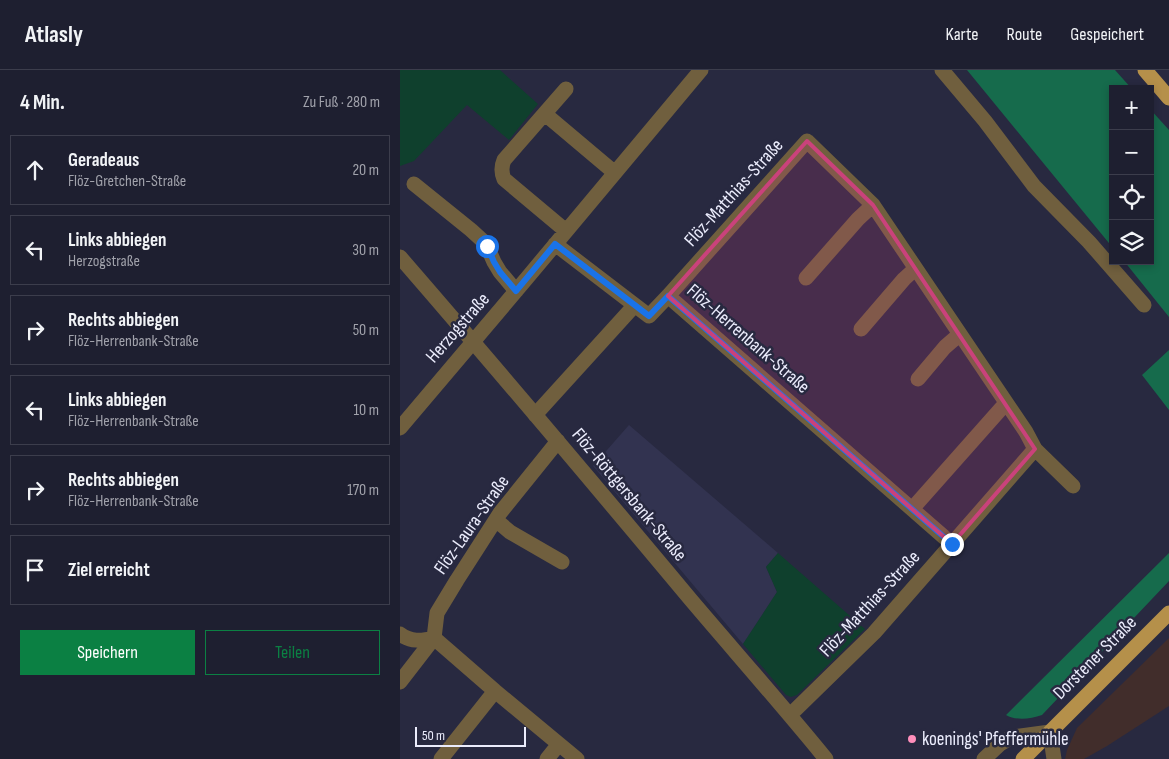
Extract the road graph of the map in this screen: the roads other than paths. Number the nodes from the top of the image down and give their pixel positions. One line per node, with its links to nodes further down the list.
1 (701, 70): 7 (street, Herzogstraße)
2 (942, 70): 17 (street)
3 (1144, 70): 5 (main road)
4 (566, 89): 6 (street)
5 (1169, 98)
6 (545, 114): 7 (street); 10 (street)
7 (615, 173): 10 (street, Herzogstraße)
8 (414, 184): 15 (street)
9 (873, 205): 13 (street, Flöz-Matthias-Straße); 14 (street); 16 (street, Flöz-Matthias-Straße)
10 (566, 231): 11 (street, Herzogstraße)
11 (555, 244): 15 (street, Herzogstraße); 18 (street, Flöz-Herrenbank-Straße)
12 (400, 257): 21 (street, Flöz-Röttgersbank-Straße)
13 (915, 269): 19 (street); 20 (street, Flöz-Matthias-Straße)
14 (806, 278)
15 (516, 291): 21 (street, Herzogstraße)
16 (668, 296): 18 (street, Flöz-Herrenbank-Straße); 29 (street, Flöz-Herrenbank-Straße)
17 (1144, 305)
18 (634, 306): 24 (street)
19 (861, 329)
20 (960, 334): 22 (street); 23 (street, Flöz-Matthias-Straße)
21 (473, 341): 24 (street, Flöz-Röttgersbank-Straße); 25 (street, Herzogstraße)
22 (918, 380)
23 (1006, 403): 27 (street, Flöz-Matthias-Straße); 29 (street)
24 (535, 416): 26 (street, Flöz-Röttgersbank-Straße)
25 (400, 428)
26 (558, 441): 30 (street, Flöz-Laura-Straße); 38 (street, Flöz-Röttgersbank-Straße)
27 (1035, 449): 28 (street, Flöz-Matthias-Straße); 31 (street, Flöz-Matthias-Straße)
28 (1073, 486)
29 (912, 509): 31 (street, Flöz-Herrenbank-Straße)
30 (496, 520): 32 (street); 35 (street, Flöz-Laura-Straße)
31 (952, 544): 38 (street, Flöz-Matthias-Straße)
32 (562, 562)
33 (1169, 613): 39 (main road, Dorstener Straße)
34 (400, 634): 35 (street)
35 (434, 638): 36 (street); 37 (street)
36 (400, 682)
37 (495, 691): 40 (street); 41 (street)
38 (790, 715): 44 (street, Flöz-Röttgersbank-Straße)
39 (1050, 732): 45 (street); 46 (main road, Dorstener Straße); 47 (street)
40 (559, 744): 42 (street); 43 (street)
41 (441, 759)
42 (547, 759)
43 (577, 759)
44 (826, 759)
45 (984, 759)
46 (1023, 759)
47 (1054, 759)

